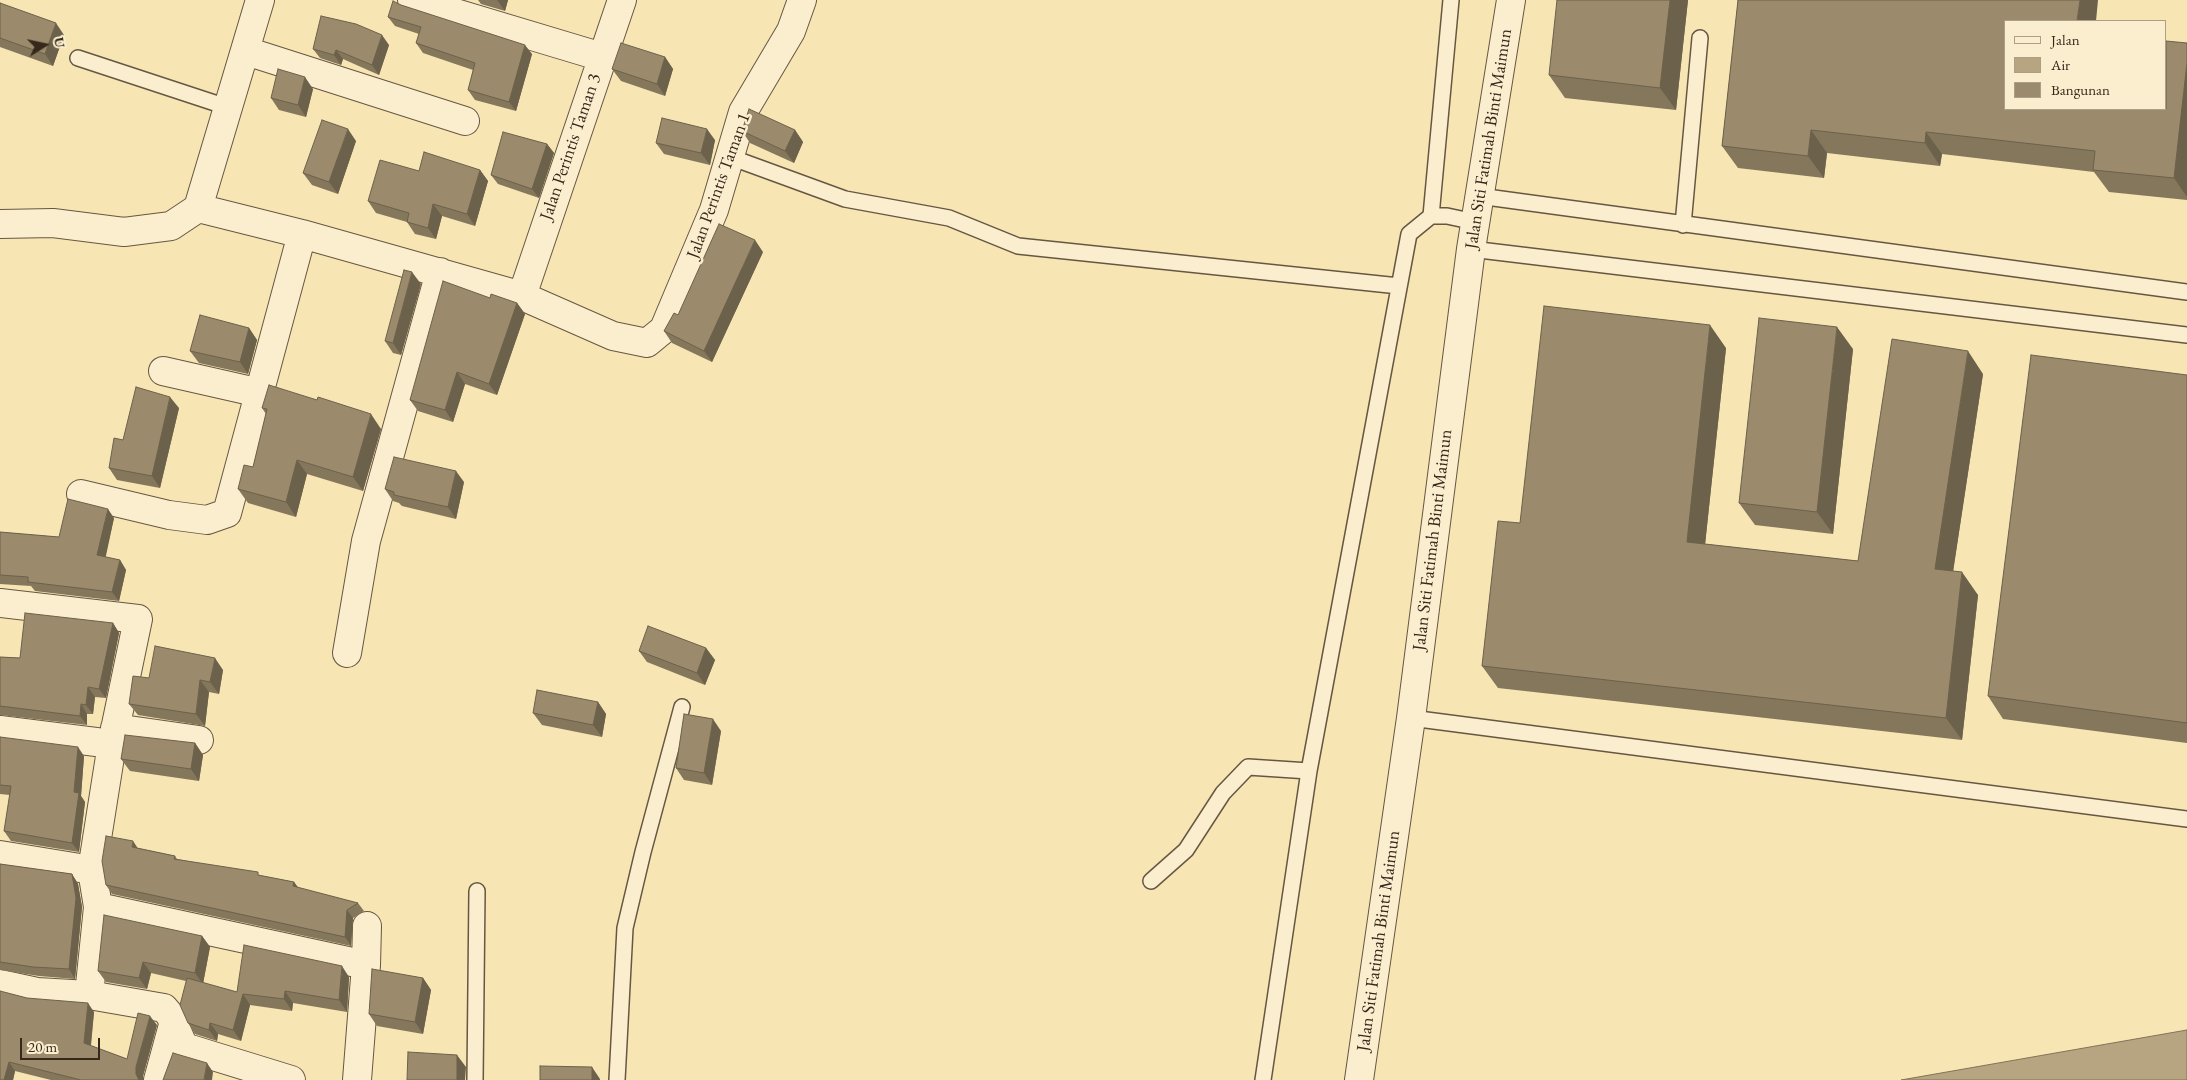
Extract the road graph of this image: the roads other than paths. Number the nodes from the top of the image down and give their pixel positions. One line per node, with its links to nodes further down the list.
1 (260, 0): 8 (street)
2 (412, 0): 9 (street)
3 (622, 0): 9 (street, Jalan Perintis Taman 3)
4 (802, 0): 13 (street, Jalan Perintis Taman 1)
5 (1451, 0): 16 (lane)
6 (1511, 0): 15 (street, Jalan Siti Fatimah Binti Maimun)
7 (1700, 38): 18 (lane)
8 (246, 51): 11 (street); 12 (street)
9 (602, 56): 24 (street, Jalan Perintis Taman 3)
10 (78, 58): 11 (lane)
11 (226, 107): 14 (street)
12 (465, 121)
13 (730, 157): 22 (lane); 24 (street, Jalan Perintis Taman 1)
14 (198, 208): 17 (street); 19 (street)
15 (1477, 209): 16 (lane); 18 (lane); 20 (street, Jalan Siti Fatimah Binti Maimun)
16 (1431, 216): 22 (lane)
17 (0, 224)
18 (1683, 225): 23 (lane)
19 (302, 234): 21 (street); 27 (street)
20 (1471, 249): 25 (lane); 32 (street, Jalan Siti Fatimah Binti Maimun)
21 (440, 272): 24 (street); 30 (street)
22 (1399, 286): 36 (lane)
23 (2187, 292)
24 (522, 296)
25 (2187, 335)
26 (163, 371): 27 (street)
27 (260, 393): 28 (street)
28 (81, 494)
29 (0, 603): 34 (street)
30 (347, 654)
31 (682, 707): 52 (lane)
32 (1410, 718): 37 (lane); 54 (street, Jalan Siti Fatimah Binti Maimun)
33 (0, 730): 34 (street)
34 (114, 736): 35 (street); 39 (street)
35 (199, 740)
36 (1309, 771): 40 (lane); 53 (lane)
37 (2187, 819)
38 (0, 854): 39 (street)
39 (92, 870): 42 (street)
40 (1151, 881)
41 (477, 891): 51 (lane)
42 (98, 907): 44 (street); 46 (street)
43 (367, 926): 44 (street)
44 (366, 965): 50 (street)
45 (0, 984): 46 (street)
46 (89, 995): 47 (street)
47 (173, 1025): 48 (street); 49 (street)
48 (158, 1080)
49 (291, 1080)
50 (357, 1080)
51 (475, 1080)
52 (617, 1080)
53 (1263, 1080)
54 (1359, 1080)

